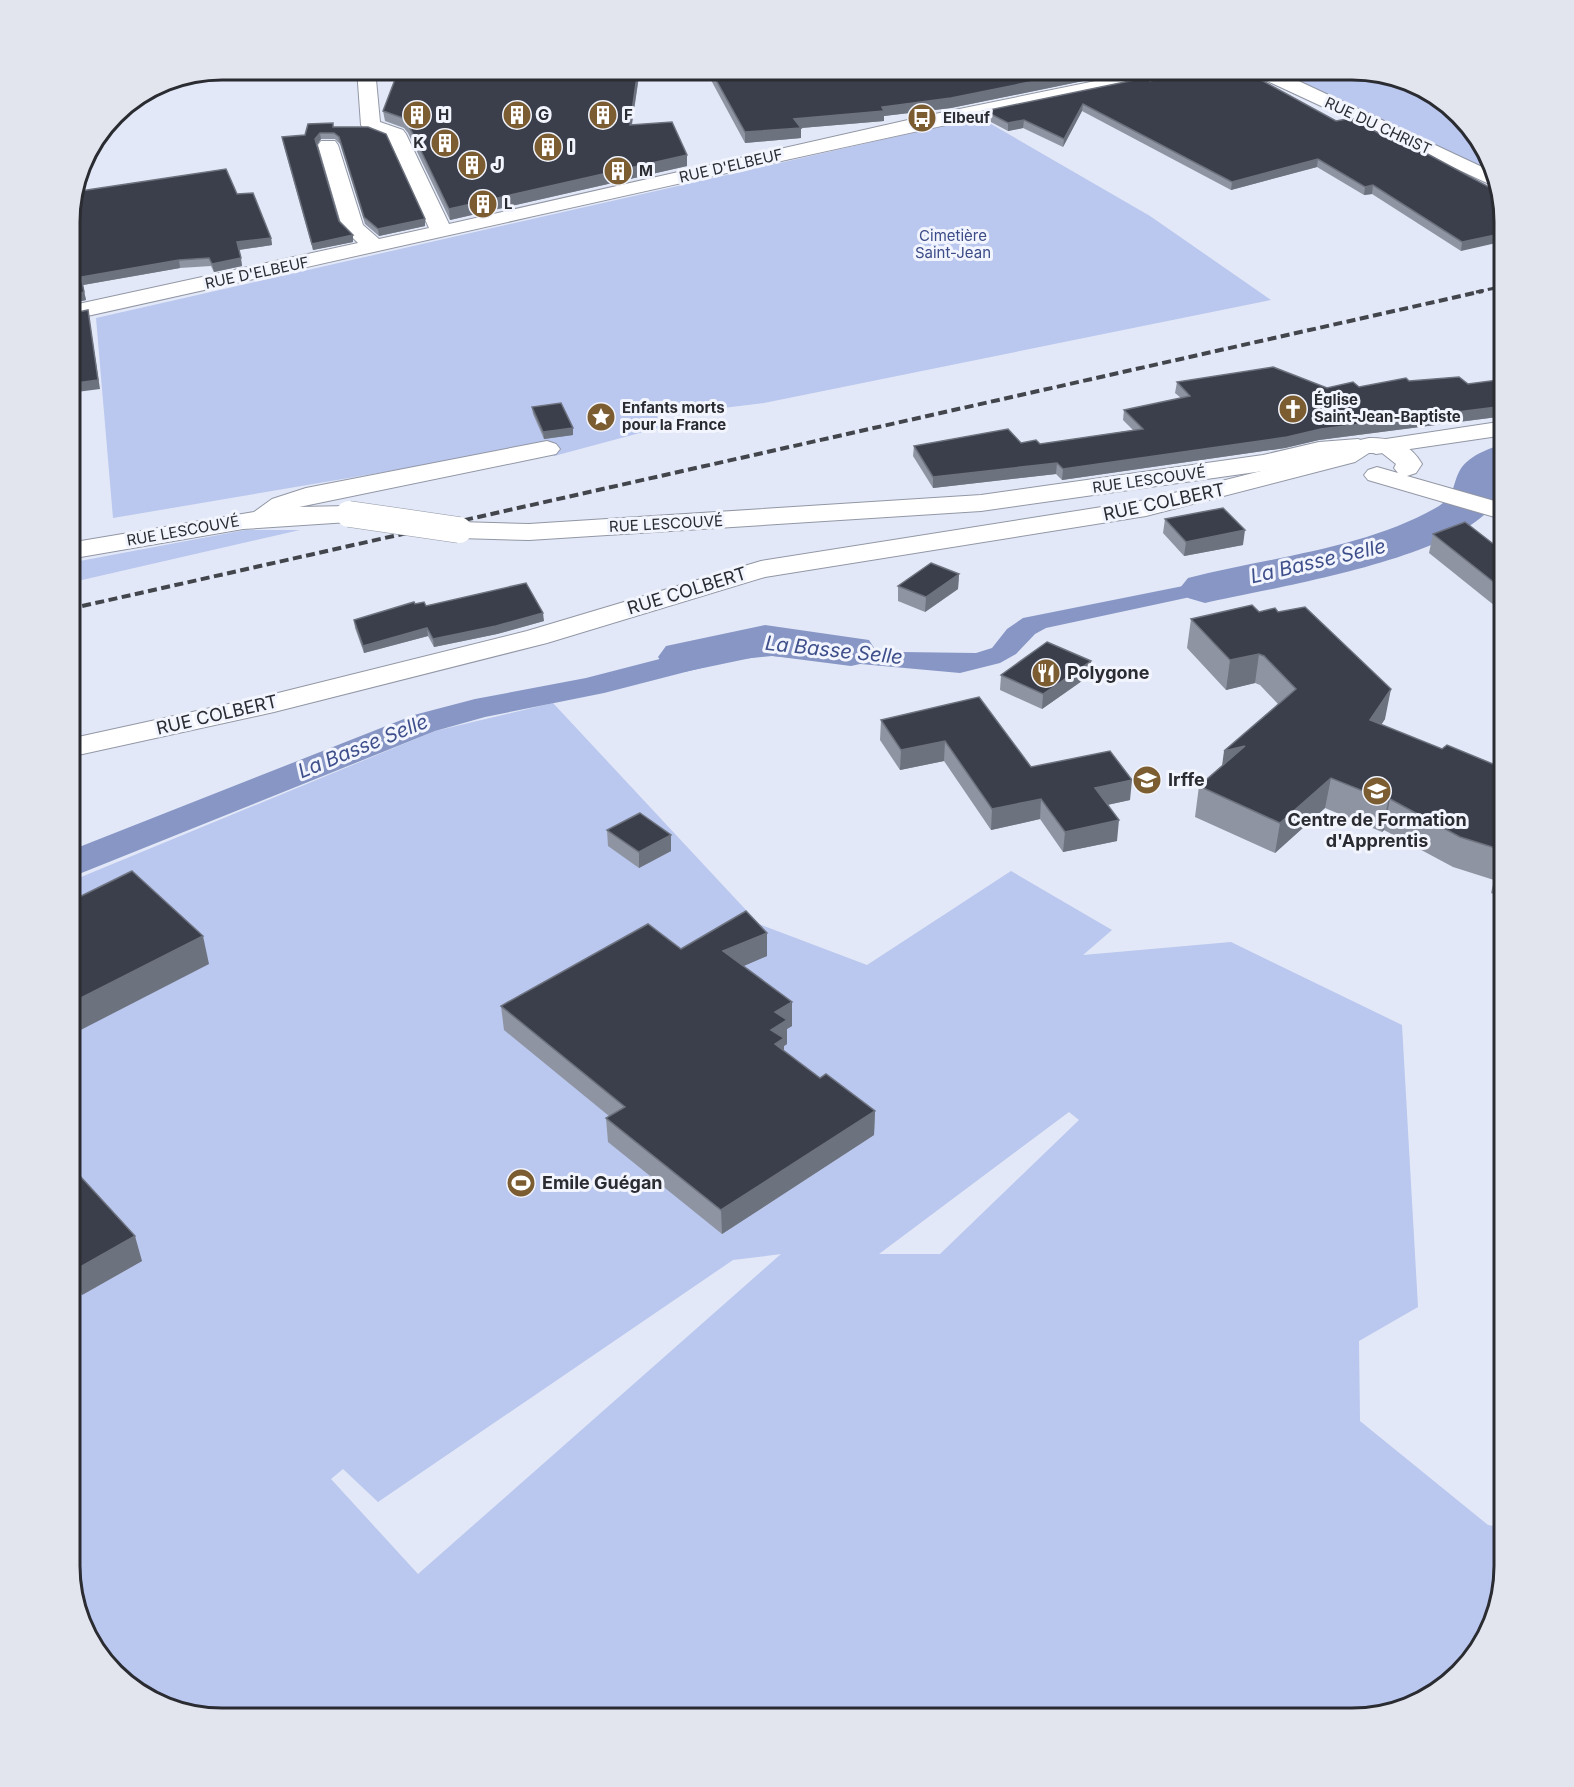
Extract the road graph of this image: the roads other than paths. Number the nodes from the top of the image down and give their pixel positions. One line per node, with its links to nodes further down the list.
1 (367, 79): 6 (street)
2 (1130, 80): 6 (street, RUE D'ELBEUF)
3 (1280, 80): 5 (street, RUE DU CHRIST)
4 (328, 145): 7 (street)
5 (1487, 178)
6 (444, 230): 7 (street, RUE D'ELBEUF)
7 (374, 246): 8 (street, RUE D'ELBEUF)
8 (80, 311)
9 (1494, 430): 10 (street)
10 (1455, 435): 12 (street); 14 (street)
11 (547, 448): 18 (street)
12 (1362, 459): 13 (street, RUE LESCOUVÉ); 14 (street); 15 (street, RUE COLBERT); 16 (street)
13 (1263, 463): 15 (street, RUE LESCOUVÉ); 18 (street, RUE LESCOUVÉ, bridge)
14 (1407, 464): 16 (street)
15 (1311, 465): 20 (street, RUE COLBERT)
16 (1437, 491): 17 (street)
17 (1494, 508)
18 (264, 517): 19 (street, RUE LESCOUVÉ)
19 (80, 549)
20 (80, 746)

